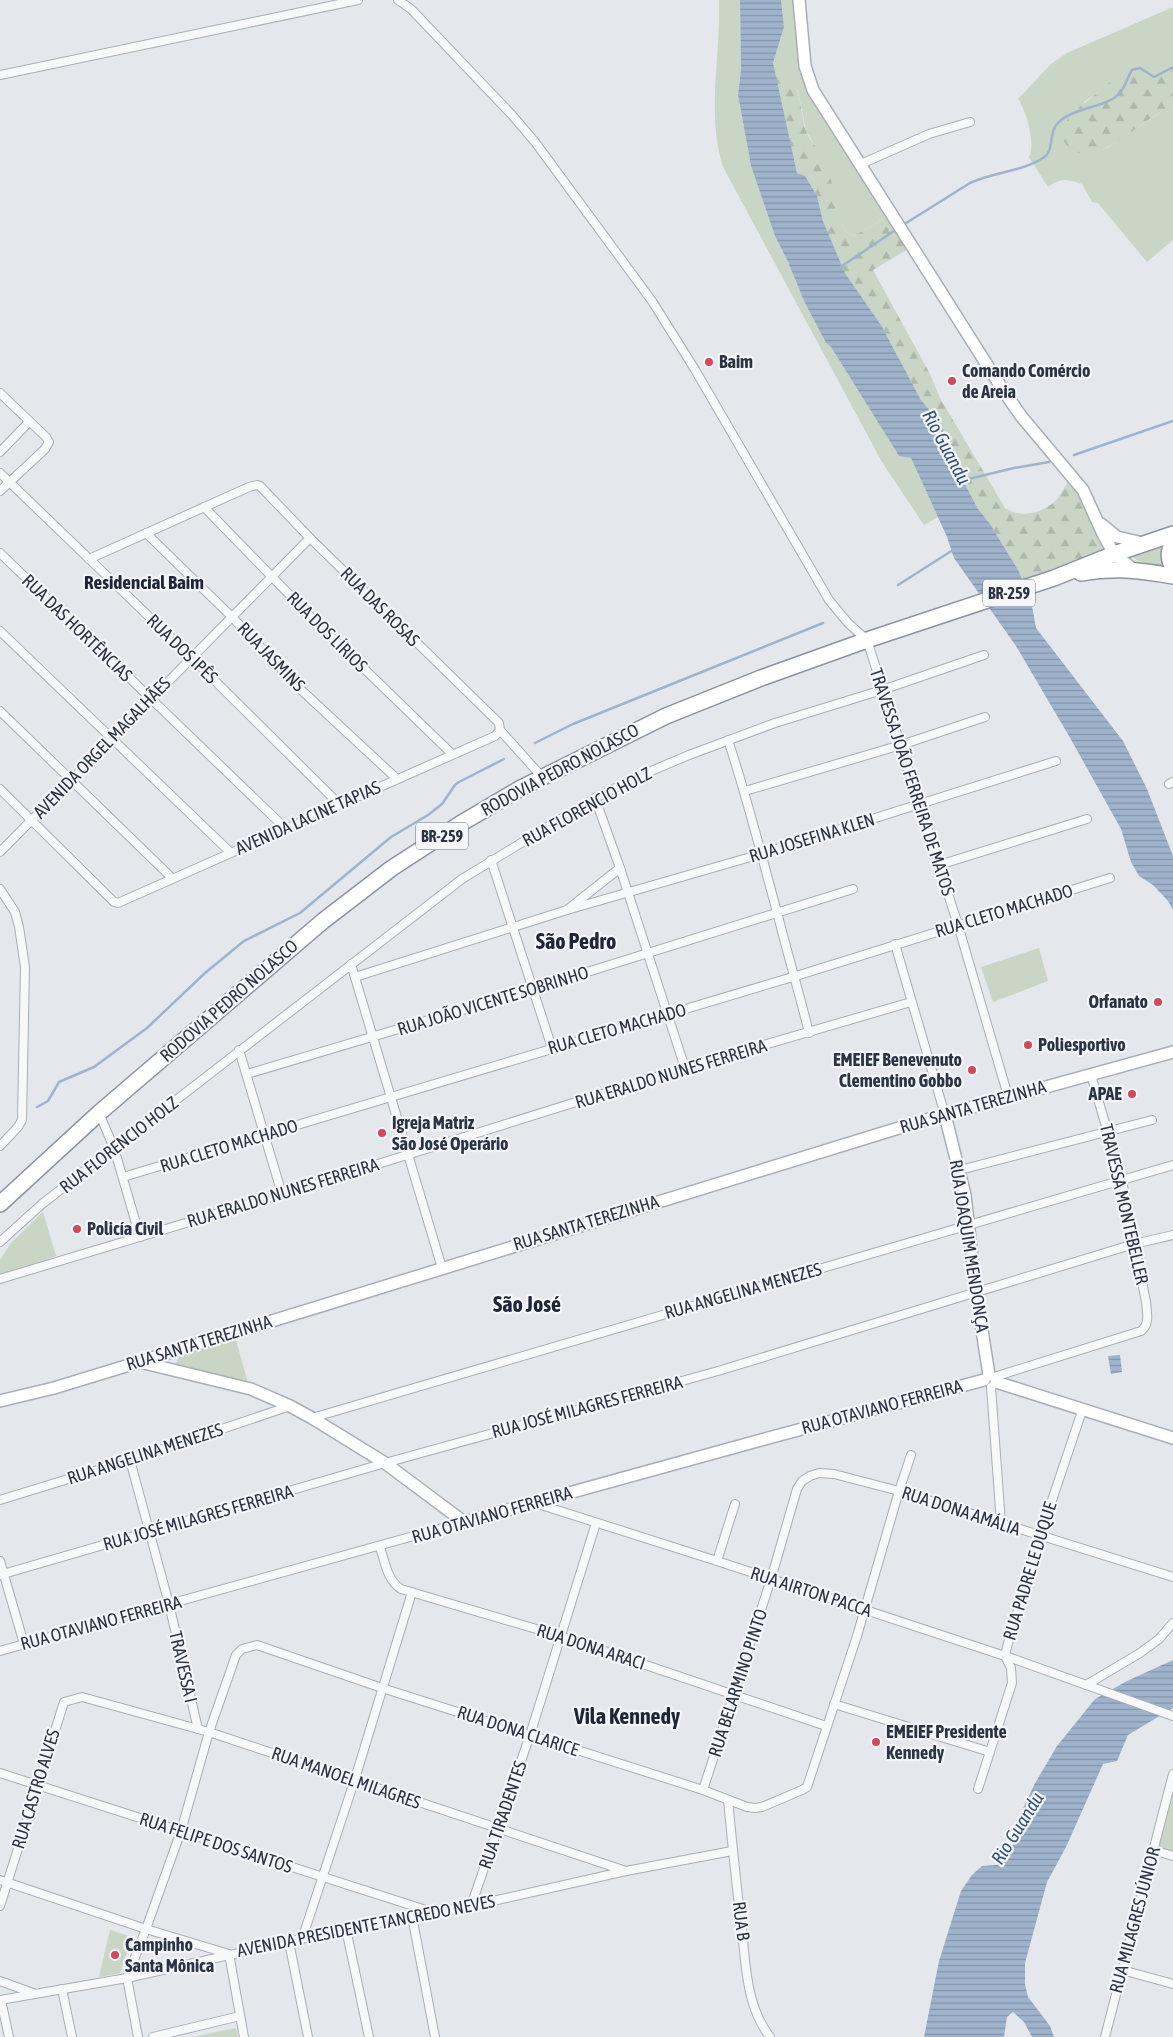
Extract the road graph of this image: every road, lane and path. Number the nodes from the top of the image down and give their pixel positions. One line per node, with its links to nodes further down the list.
1 (358, 0): 4 (street)
2 (398, 0): 30 (street)
3 (799, 0): 6 (street)
4 (0, 75)
5 (970, 122): 6 (street)
6 (861, 164): 14 (street)
7 (0, 393): 8 (street)
8 (29, 422): 9 (street); 11 (street)
9 (0, 452)
10 (0, 473): 11 (street, RUA DOS IPÊS)
11 (9, 482): 12 (street); 22 (street, RUA DOS IPÊS)
12 (0, 491)
13 (204, 507): 15 (street); 17 (street, RUA DAS ROSAS); 26 (street, RUA DOS LÍRIOS)
14 (1097, 519): 18 (street); 21 (street)
15 (146, 533): 22 (street); 28 (street, RUA JASMINS)
16 (1173, 534): 18 (highway, RODOVIA PEDRO NOLASCO / BR-259)
17 (310, 538): 26 (street, AVENIDA ORGEL MAGALHÃES); 37 (street, RUA DAS ROSAS)
18 (1143, 543): 21 (highway, RODOVIA PEDRO NOLASCO / BR-259)
19 (1173, 543): 23 (highway)
20 (0, 553): 34 (street, RUA DAS HORTÊNCIAS)
21 (1114, 554): 24 (street); 27 (highway, RODOVIA PEDRO NOLASCO / BR-259)
22 (89, 559): 32 (street, RUA DOS IPÊS)
23 (1173, 568)
24 (1133, 569): 25 (highway, RODOVIA PEDRO NOLASCO / BR-259); 27 (highway, RODOVIA PEDRO NOLASCO / BR-259)
25 (1173, 576)
26 (272, 577): 28 (street, AVENIDA ORGEL MAGALHÃES); 41 (street, RUA DOS LÍRIOS)
27 (1052, 578): 30 (highway, RODOVIA PEDRO NOLASCO / BR-259)
28 (232, 617): 32 (street, AVENIDA ORGEL MAGALHÃES); 44 (street, RUA JASMINS)
29 (0, 631): 38 (street)
30 (867, 640): 33 (street, TRAVESSA JOÃO FERREIRA DE MATOS); 43 (highway, RODOVIA PEDRO NOLASCO / BR-259)
31 (984, 655): 33 (street, RUA FLORENCIO HOLZ)
32 (192, 657): 34 (street, AVENIDA ORGEL MAGALHÃES); 50 (street, RUA DOS IPÊS)
33 (882, 690): 39 (street, RUA FLORENCIO HOLZ); 40 (street, TRAVESSA JOÃO FERREIRA DE MATOS)
34 (150, 699): 38 (street, AVENIDA ORGEL MAGALHÃES); 53 (street, RUA DAS HORTÊNCIAS)
35 (0, 711): 45 (street)
36 (985, 716): 40 (street)
37 (500, 730): 41 (street, AVENIDA LACINE TAPIAS); 43 (street, RUA DAS ROSAS)
38 (111, 739): 45 (street, AVENIDA ORGEL MAGALHÃES); 55 (street)
39 (728, 740): 47 (street); 48 (street, RUA FLORENCIO HOLZ)
40 (900, 745): 47 (street); 49 (street, TRAVESSA JOÃO FERREIRA DE MATOS)
41 (452, 754): 44 (street, AVENIDA LACINE TAPIAS)
42 (1056, 761): 49 (street, RUA JOSEFINA KLEN)
43 (542, 777): 87 (highway, RODOVIA PEDRO NOLASCO / BR-259)
44 (397, 779): 50 (street, AVENIDA LACINE TAPIAS)
45 (71, 780): 52 (street, AVENIDA ORGEL MAGALHÃES); 60 (street)
46 (0, 790): 52 (street)
47 (745, 791): 56 (street)
48 (595, 798): 57 (street, RUA FLORENCIO HOLZ); 59 (street)
49 (921, 804): 56 (street, RUA JOSEFINA KLEN); 58 (street, TRAVESSA JOÃO FERREIRA DE MATOS)
50 (340, 805): 53 (street, AVENIDA LACINE TAPIAS)
51 (1087, 819): 58 (street)
52 (31, 821): 54 (street, AVENIDA ORGEL MAGALHÃES); 60 (street, AVENIDA LACINE TAPIAS)
53 (285, 828): 55 (street, AVENIDA LACINE TAPIAS)
54 (0, 852)
55 (230, 852): 60 (street, AVENIDA LACINE TAPIAS)
56 (762, 854): 64 (street, RUA JOSEFINA KLEN); 66 (street)
57 (491, 860): 68 (street); 71 (street, RUA FLORENCIO HOLZ)
58 (939, 865): 67 (street, TRAVESSA JOÃO FERREIRA DE MATOS)
59 (620, 868): 64 (street); 65 (street)
60 (172, 878)
61 (1110, 878): 67 (street, RUA CLETO MACHADO)
62 (852, 889): 66 (street, RUA JOÃO VICENTE SOBRINHO)
63 (0, 890): 92 (street)
64 (628, 892): 65 (street, RUA JOSEFINA KLEN); 70 (street)
65 (567, 910): 68 (street, RUA JOSEFINA KLEN)
66 (777, 914): 70 (street, RUA JOÃO VICENTE SOBRINHO); 72 (street)
67 (958, 925): 69 (street, RUA CLETO MACHADO); 85 (street, TRAVESSA JOÃO FERREIRA DE MATOS)
68 (514, 928): 73 (street, RUA JOSEFINA KLEN); 74 (street)
69 (895, 944): 72 (street, RUA CLETO MACHADO); 75 (street, RUA JOAQUIM MENDONÇA)
70 (646, 954): 74 (street, RUA JOÃO VICENTE SOBRINHO); 76 (street)
71 (351, 964): 73 (street); 80 (street, RUA FLORENCIO HOLZ)
72 (796, 976): 76 (street, RUA CLETO MACHADO); 77 (street)
73 (355, 977): 78 (street)
74 (533, 989): 78 (street, RUA JOÃO VICENTE SOBRINHO); 79 (street)
75 (911, 1002): 77 (street, RUA ERALDO NUNES FERREIRA); 88 (street, RUA JOAQUIM MENDONÇA)
76 (667, 1015): 79 (street, RUA CLETO MACHADO); 82 (street)
77 (809, 1033): 82 (street, RUA ERALDO NUNES FERREIRA)
78 (373, 1037): 83 (street, RUA JOÃO VICENTE SOBRINHO); 86 (street)
79 (552, 1048): 86 (street, RUA CLETO MACHADO)
80 (239, 1050): 83 (street); 93 (street, RUA FLORENCIO HOLZ)
81 (1173, 1052): 84 (street, RUA SANTA TEREZINHA)
82 (685, 1068): 94 (street, RUA ERALDO NUNES FERREIRA)
83 (247, 1074): 91 (street)
84 (1091, 1075): 85 (street, RUA SANTA TEREZINHA); 90 (street, TRAVESSA MONTEBELLER)
85 (1008, 1096): 88 (street, RUA SANTA TEREZINHA)
86 (391, 1098): 91 (street, RUA CLETO MACHADO); 94 (street)
87 (100, 1113): 93 (street); 100 (highway, RODOVIA PEDRO NOLASCO / BR-259)
88 (945, 1115): 96 (street, RUA JOAQUIM MENDONÇA); 106 (street, RUA SANTA TEREZINHA)
89 (1152, 1120): 90 (street)
90 (1108, 1130): 96 (street); 98 (street, TRAVESSA MONTEBELLER)
91 (265, 1135): 97 (street, RUA CLETO MACHADO); 99 (street)
92 (0, 1146)
93 (114, 1148): 97 (street); 104 (street, RUA FLORENCIO HOLZ)
94 (408, 1155): 99 (street, RUA ERALDO NUNES FERREIRA); 106 (street)
95 (1173, 1166): 98 (street, RUA ANGELINA MENEZES)
96 (960, 1170): 101 (street, RUA JOAQUIM MENDONÇA)
97 (123, 1177): 103 (street)
98 (1122, 1181): 101 (street, RUA ANGELINA MENEZES); 105 (street, TRAVESSA MONTEBELLER)
99 (282, 1194): 103 (street, RUA ERALDO NUNES FERREIRA)
100 (0, 1204)
101 (969, 1225): 108 (street, RUA JOAQUIM MENDONÇA); 117 (street, RUA ANGELINA MENEZES)
102 (1173, 1235): 105 (street, RUA JOSÉ MILAGRES FERREIRA)
103 (140, 1237): 107 (street, RUA ERALDO NUNES FERREIRA)
104 (0, 1242)
105 (1134, 1244): 108 (street, RUA JOSÉ MILAGRES FERREIRA); 109 (street, TRAVESSA MONTEBELLER)
106 (442, 1268): 110 (street, RUA SANTA TEREZINHA)
107 (0, 1279)
108 (976, 1292): 113 (street, RUA JOAQUIM MENDONÇA); 121 (street, RUA JOSÉ MILAGRES FERREIRA)
109 (1141, 1331): 113 (street, RUA OTAVIANO FERREIRA)
110 (172, 1351): 111 (street, RUA SANTA TEREZINHA); 112 (street)
111 (139, 1362): 112 (street); 114 (street, RUA SANTA TEREZINHA)
112 (168, 1368): 115 (street)
113 (991, 1380): 116 (street); 125 (street, RUA OTAVIANO FERREIRA); 129 (street, RUA JOAQUIM MENDONÇA)
114 (0, 1401)
115 (290, 1406): 117 (street); 120 (street, RUA ANGELINA MENEZES)
116 (1082, 1411): 118 (street); 131 (street, RUA PADRE LE DUQUE)
117 (312, 1418): 121 (street)
118 (1173, 1439)
119 (911, 1455): 123 (street)
120 (130, 1460): 124 (street, RUA ANGELINA MENEZES); 130 (street, TRAVESSA I)
121 (385, 1463): 127 (street); 130 (street, RUA JOSÉ MILAGRES FERREIRA)
122 (797, 1489): 123 (street, RUA DONA AMÁLIA); 137 (street, RUA BELARMINO PINTO)
123 (899, 1491): 129 (street, RUA DONA AMÁLIA); 140 (street)
124 (0, 1500)
125 (535, 1503): 127 (street, RUA OTAVIANO FERREIRA); 128 (street, RUA AIRTON PACCA)
126 (735, 1504): 134 (street)
127 (464, 1522): 132 (street, RUA OTAVIANO FERREIRA)
128 (596, 1523): 134 (street, RUA AIRTON PACCA); 142 (street, RUA TIRADENTES)
129 (1001, 1523): 131 (street, RUA DONA AMÁLIA)
130 (150, 1532): 135 (street, RUA JOSÉ MILAGRES FERREIRA); 139 (street, TRAVESSA I)
131 (1040, 1536): 136 (street, RUA DONA AMÁLIA); 145 (street, RUA PADRE LE DUQUE)
132 (380, 1547): 138 (street, RUA DONA ARACI); 139 (street, RUA OTAVIANO FERREIRA)
133 (0, 1561): 135 (street)
134 (717, 1561): 137 (street, RUA AIRTON PACCA)
135 (2, 1574): 143 (street)
136 (1173, 1577)
137 (771, 1579): 140 (street, RUA AIRTON PACCA); 148 (street, RUA BELARMINO PINTO)
138 (412, 1592): 142 (street, RUA DONA ARACI); 147 (street)
139 (169, 1604): 143 (street, RUA OTAVIANO FERREIRA); 153 (street, TRAVESSA I)
140 (865, 1609): 145 (street, RUA AIRTON PACCA); 150 (street)
141 (1173, 1623): 146 (street)
142 (560, 1636): 148 (street, RUA DONA ARACI); 155 (street, RUA TIRADENTES)
143 (24, 1644): 144 (street, RUA OTAVIANO FERREIRA)
144 (0, 1651)
145 (1005, 1656): 146 (street, RUA AIRTON PACCA); 156 (street, RUA PADRE LE DUQUE)
146 (1086, 1685): 151 (street, RUA AIRTON PACCA)
147 (382, 1688): 154 (street, RUA DONA CLARICE); 155 (street, RUA DONA CLARICE); 159 (street)
148 (735, 1694): 152 (street, RUA DONA ARACI); 162 (street, RUA BELARMINO PINTO)
149 (64, 1702): 153 (street, RUA MANOEL MILAGRES); 160 (street, RUA CASTRO ALVES)
150 (834, 1704): 152 (street); 156 (street)
151 (1171, 1715)
152 (826, 1726): 163 (street, RUA DONA CLARICE)
153 (198, 1729): 154 (street, RUA MANOEL MILAGRES)
154 (209, 1732): 159 (street, RUA MANOEL MILAGRES); 165 (street)
155 (530, 1735): 162 (street, RUA DONA CLARICE); 164 (street, RUA TIRADENTES)
156 (990, 1752): 161 (street, RUA PADRE LE DUQUE)
157 (0, 1773): 160 (street, RUA FELIPE DOS SANTOS)
158 (1173, 1774): 166 (street, RUA MILAGRES JÚNIOR)
159 (354, 1782): 164 (street, RUA MANOEL MILAGRES); 170 (street)
160 (37, 1786): 165 (street, RUA FELIPE DOS SANTOS); 171 (street, RUA CASTRO ALVES)
161 (978, 1789)
162 (703, 1790): 163 (street, RUA DONA CLARICE)
163 (728, 1800): 167 (street, RUA B)
164 (499, 1829): 169 (street, RUA MANOEL MILAGRES); 173 (street, RUA TIRADENTES)
165 (180, 1831): 170 (street, RUA FELIPE DOS SANTOS); 176 (street)
166 (1153, 1850): 168 (street); 181 (street, RUA MILAGRES JÚNIOR)
167 (732, 1851): 169 (street, AVENIDA PRESIDENTE TANCREDO NEVES); 197 (street, RUA B)
168 (1173, 1856)
169 (626, 1871): 173 (street, AVENIDA PRESIDENTE TANCREDO NEVES)
170 (322, 1877): 174 (street, RUA FELIPE DOS SANTOS); 178 (street)
171 (4, 1882): 172 (street, RUA CASTRO ALVES); 176 (street)
172 (0, 1906)
173 (471, 1906): 174 (street, AVENIDA PRESIDENTE TANCREDO NEVES)
174 (432, 1912): 175 (street, AVENIDA PRESIDENTE TANCREDO NEVES)
175 (412, 1916): 177 (street, AVENIDA PRESIDENTE TANCREDO NEVES); 196 (street)
176 (146, 1929): 180 (street); 182 (street)
177 (346, 1929): 178 (street, AVENIDA PRESIDENTE TANCREDO NEVES); 195 (street)
178 (302, 1939): 179 (street, AVENIDA PRESIDENTE TANCREDO NEVES)
179 (289, 1942): 180 (street, AVENIDA PRESIDENTE TANCREDO NEVES); 194 (street)
180 (229, 1954): 182 (street, AVENIDA PRESIDENTE TANCREDO NEVES); 188 (street)
181 (1122, 1970): 184 (street); 198 (street, RUA MILAGRES JÚNIOR)
182 (127, 1978): 185 (street, AVENIDA PRESIDENTE TANCREDO NEVES); 191 (street)
183 (0, 1982): 186 (street)
184 (1173, 1984)
185 (62, 1989): 186 (street, AVENIDA PRESIDENTE TANCREDO NEVES); 190 (street)
186 (34, 1993): 187 (street, AVENIDA PRESIDENTE TANCREDO NEVES)
187 (0, 2000): 189 (street)
188 (240, 2016): 192 (street); 193 (street)
189 (9, 2037)
190 (72, 2037)
191 (138, 2037)
192 (152, 2037)
193 (244, 2037)
194 (308, 2037)
195 (369, 2037)
196 (435, 2037)
197 (770, 2037)
198 (1105, 2037)

